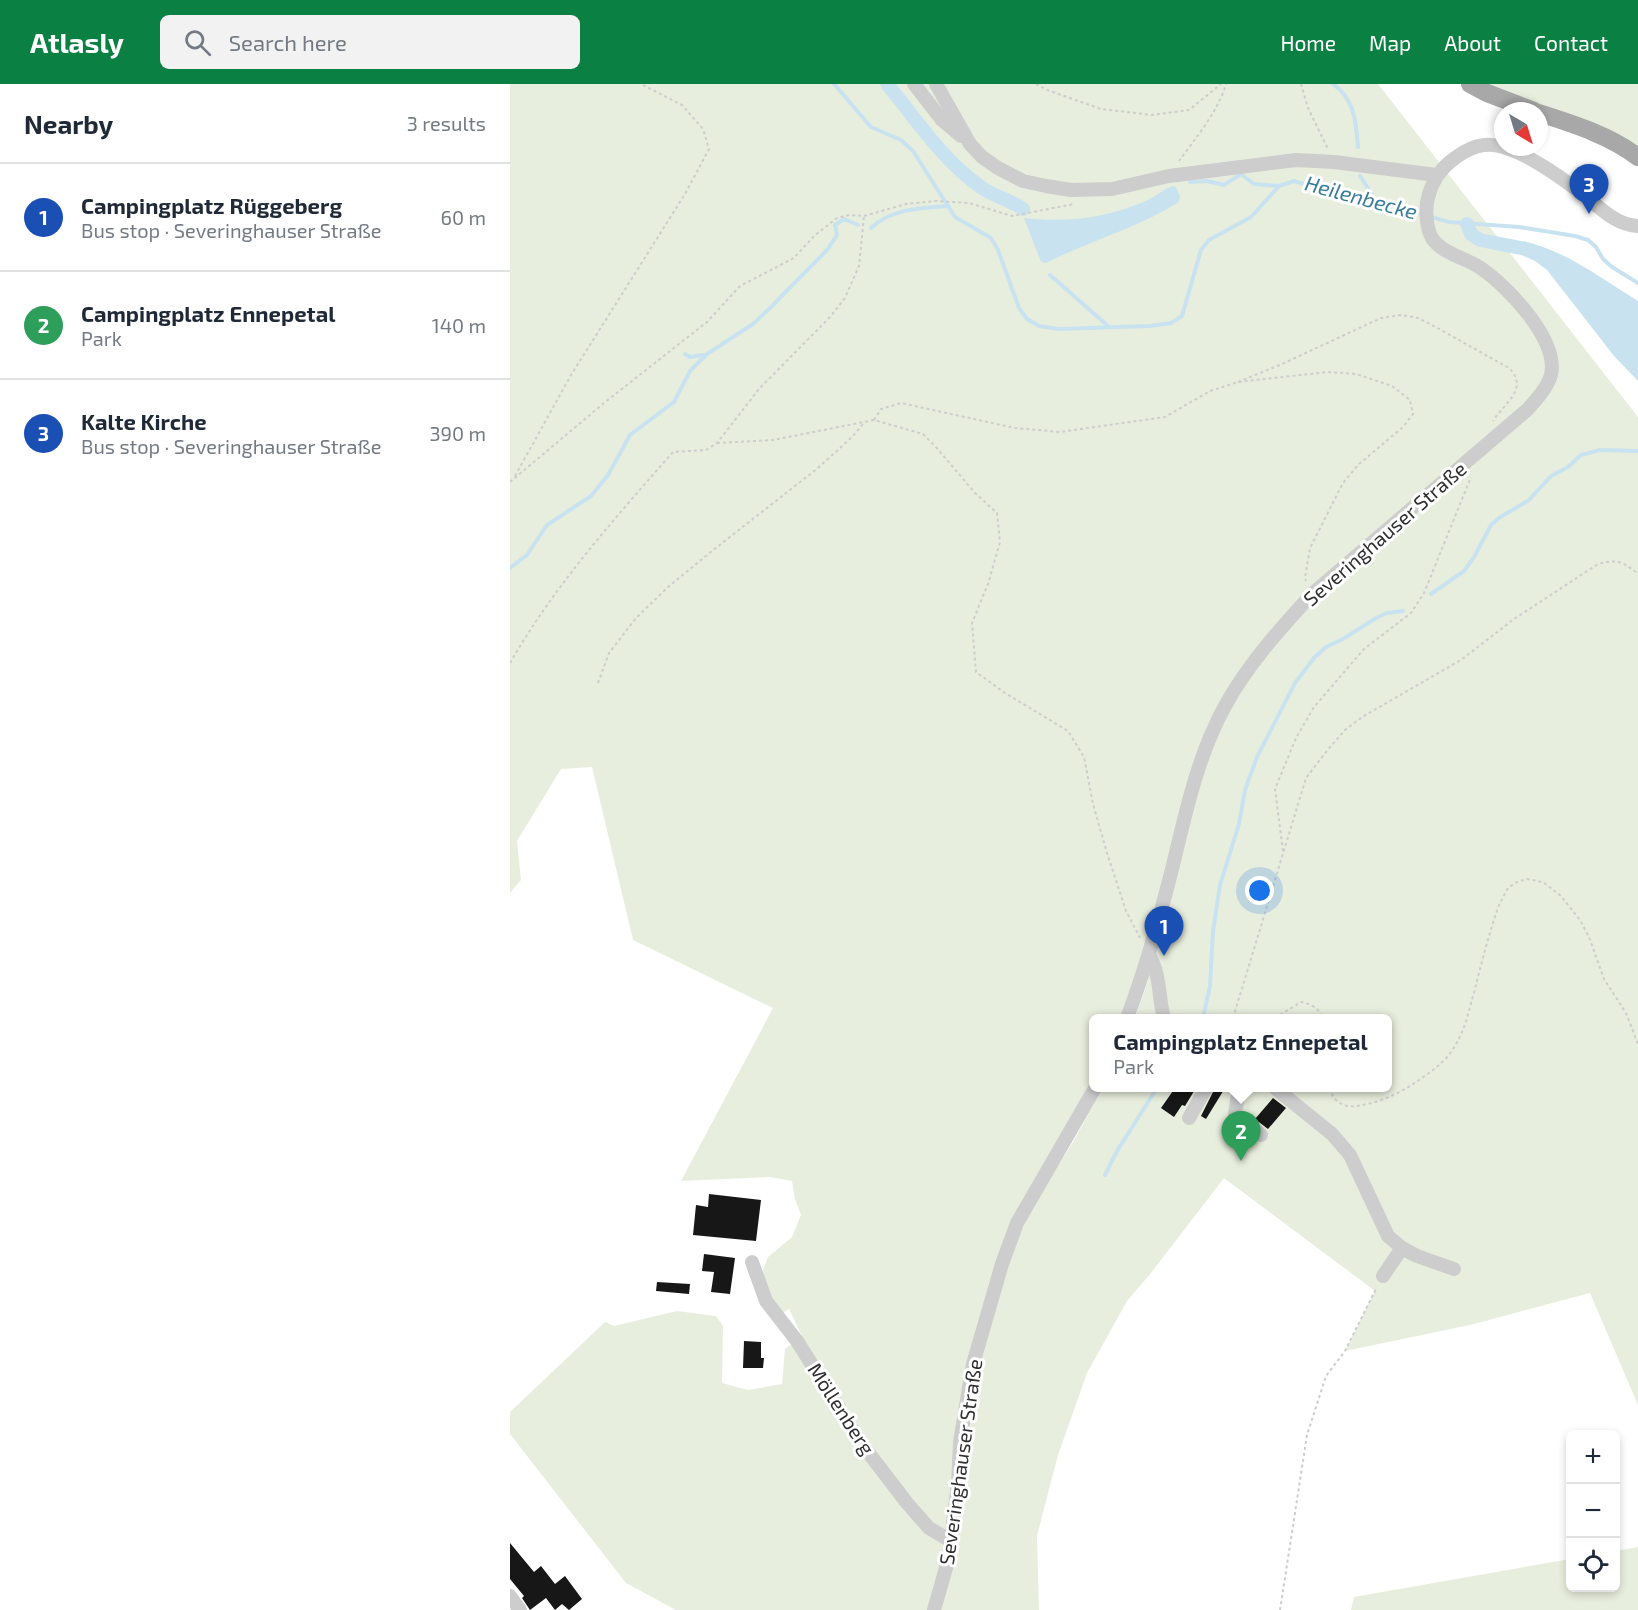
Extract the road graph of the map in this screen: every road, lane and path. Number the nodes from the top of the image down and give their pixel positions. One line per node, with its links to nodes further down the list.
1 (641, 84): 25 (path)
2 (914, 84): 11 (street)
3 (936, 84): 11 (street)
4 (1036, 84): 5 (path)
5 (1221, 84)
6 (1226, 84): 15 (path)
7 (1301, 84): 13 (path)
8 (1470, 84): 9 (main road)
9 (1510, 102)
10 (1548, 116): 12 (main road)
11 (970, 144): 15 (street)
12 (1638, 157)
13 (1334, 162): 14 (street); 15 (street)
14 (1436, 175): 18 (street, Severinghauser Straße); 24 (street, Severinghauser Straße)
15 (1169, 176)
16 (1079, 203): 17 (path)
17 (864, 216): 23 (path); 25 (path)
18 (1638, 226)
19 (1238, 382): 20 (path); 22 (path); 28 (path)
20 (874, 420): 21 (path); 32 (path)
21 (864, 423): 23 (path); 30 (path)
22 (1490, 428)
23 (717, 443): 29 (path)
24 (1478, 453): 28 (street, Severinghauser Straße); 31 (path)
25 (514, 479): 26 (path)
26 (510, 482)
27 (1638, 574): 31 (path)
28 (1312, 594): 32 (street, Severinghauser Straße)
29 (510, 663)
30 (598, 683)
31 (1283, 851): 35 (path)
32 (1149, 956): 33 (street, Severinghauser Straße); 34 (street)
33 (1128, 1014)
34 (1163, 1014)
35 (1234, 1014)
36 (1282, 1014): 37 (path)
37 (1321, 1014)
38 (1638, 1044): 43 (path)
39 (1093, 1092): 50 (street, Severinghauser Straße)
40 (1204, 1092): 44 (street)
41 (1238, 1092): 45 (street)
42 (1280, 1092): 46 (street)
43 (1330, 1092)
44 (1189, 1118)
45 (1261, 1135)
46 (1402, 1248): 48 (street); 49 (street)
47 (752, 1262): 50 (street, Möllenberg)
48 (1454, 1269)
49 (1383, 1276): 54 (path)
50 (951, 1541): 53 (street, Severinghauser Straße)
51 (510, 1596): 52 (street)
52 (520, 1610)
53 (934, 1610)
54 (1280, 1610)

